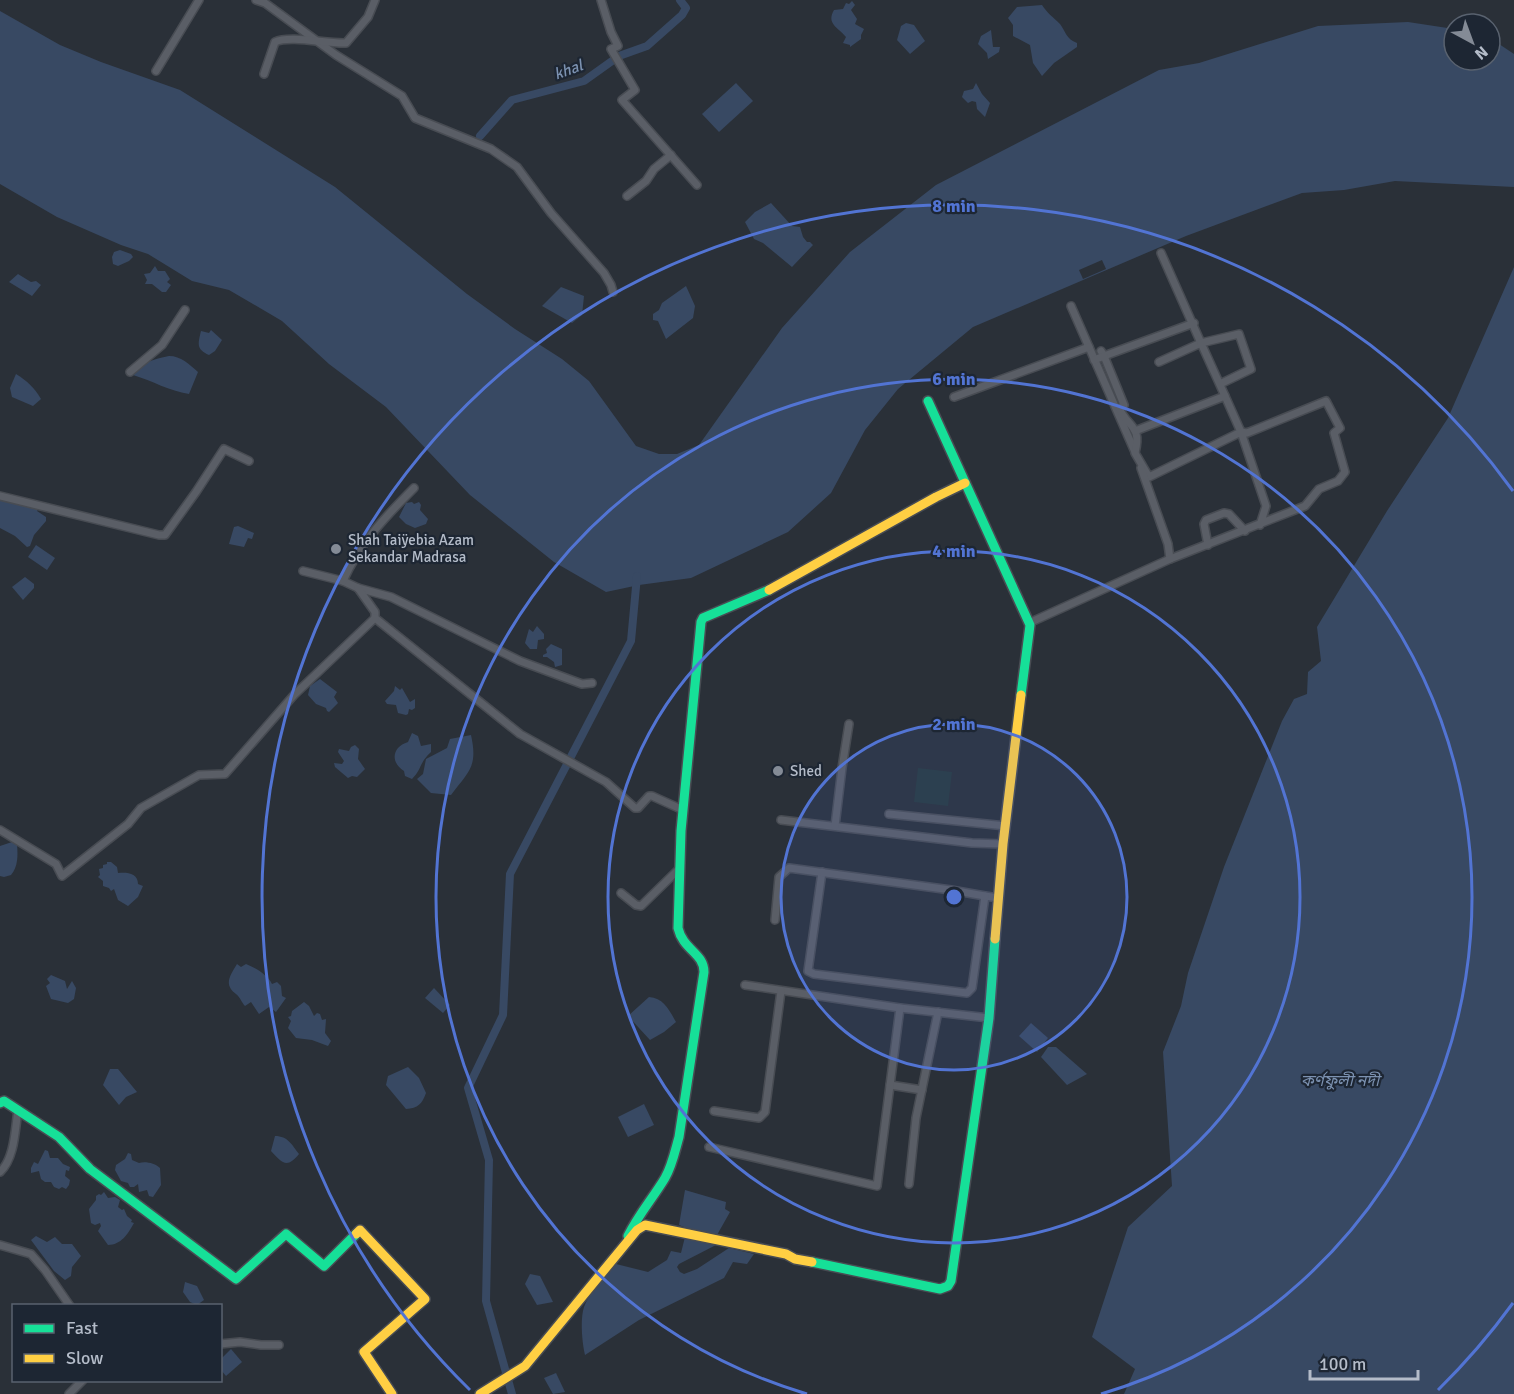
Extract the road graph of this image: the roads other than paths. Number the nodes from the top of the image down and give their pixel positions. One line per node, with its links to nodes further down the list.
1 (199, 0): 6 (street)
2 (256, 0): 5 (street)
3 (375, 0): 5 (street)
4 (601, 0): 8 (street)
5 (315, 41): 7 (street); 12 (street)
6 (156, 71)
7 (264, 74)
8 (671, 155): 9 (street); 10 (street)
9 (697, 185)
10 (627, 196)
11 (1161, 253): 15 (street)
12 (613, 292)
13 (1071, 306): 17 (street)
14 (185, 310): 21 (street)
15 (1194, 323): 16 (street); 18 (street)
16 (1202, 343): 20 (street); 22 (street); 22 (street)
17 (1089, 347): 19 (street); 24 (street)
18 (1103, 353): 19 (street); 26 (street)
19 (1094, 360): 28 (street)
20 (1159, 362)
21 (130, 372)
22 (1220, 384): 23 (street)
23 (1225, 396): 26 (street); 27 (street)
24 (954, 397)
25 (927, 401): 30 (street)
26 (1135, 431): 28 (street)
27 (1241, 432): 28 (street); 33 (street); 33 (street)
28 (1135, 453): 36 (street)
29 (249, 461): 32 (street)
30 (965, 483): 41 (street); 44 (street)
31 (414, 488): 38 (street)
32 (0, 496)
33 (1260, 525): 34 (street)
34 (1245, 531): 35 (street); 35 (street)
35 (1208, 545): 36 (street)
36 (1170, 560): 41 (street)
37 (303, 571): 38 (street)
38 (343, 581): 39 (street)
39 (358, 588): 40 (street); 42 (street)
40 (375, 618): 44 (street); 49 (street)
41 (1029, 622): 48 (street)
42 (592, 683)
43 (849, 724): 47 (street)
44 (683, 810): 51 (street)
45 (890, 814): 48 (street)
46 (781, 820): 47 (street)
47 (835, 826): 50 (street)
48 (1006, 826): 50 (street)
49 (0, 830)
50 (1003, 844): 55 (street)
51 (680, 868): 53 (street); 71 (street)
52 (822, 872): 54 (street); 54 (street); 56 (street)
53 (621, 893)
54 (986, 896): 55 (street)
55 (999, 898): 61 (street)
56 (775, 920)
57 (745, 986): 58 (street)
58 (781, 991): 59 (street); 66 (street)
59 (900, 1008): 60 (street); 62 (street)
60 (938, 1012): 61 (street); 63 (street)
61 (990, 1018): 71 (street)
62 (890, 1085): 63 (street); 67 (street)
63 (922, 1090): 69 (street)
64 (0, 1103): 65 (street)
65 (18, 1110): 68 (street); 77 (street)
66 (714, 1111)
67 (709, 1147)
68 (0, 1172)
69 (909, 1184)
70 (0, 1245): 72 (street)
71 (624, 1247): 78 (street)
72 (69, 1304)
73 (222, 1344): 74 (street)
74 (279, 1345)
75 (81, 1382): 76 (street)
76 (69, 1394)
77 (392, 1394)
78 (480, 1394)

